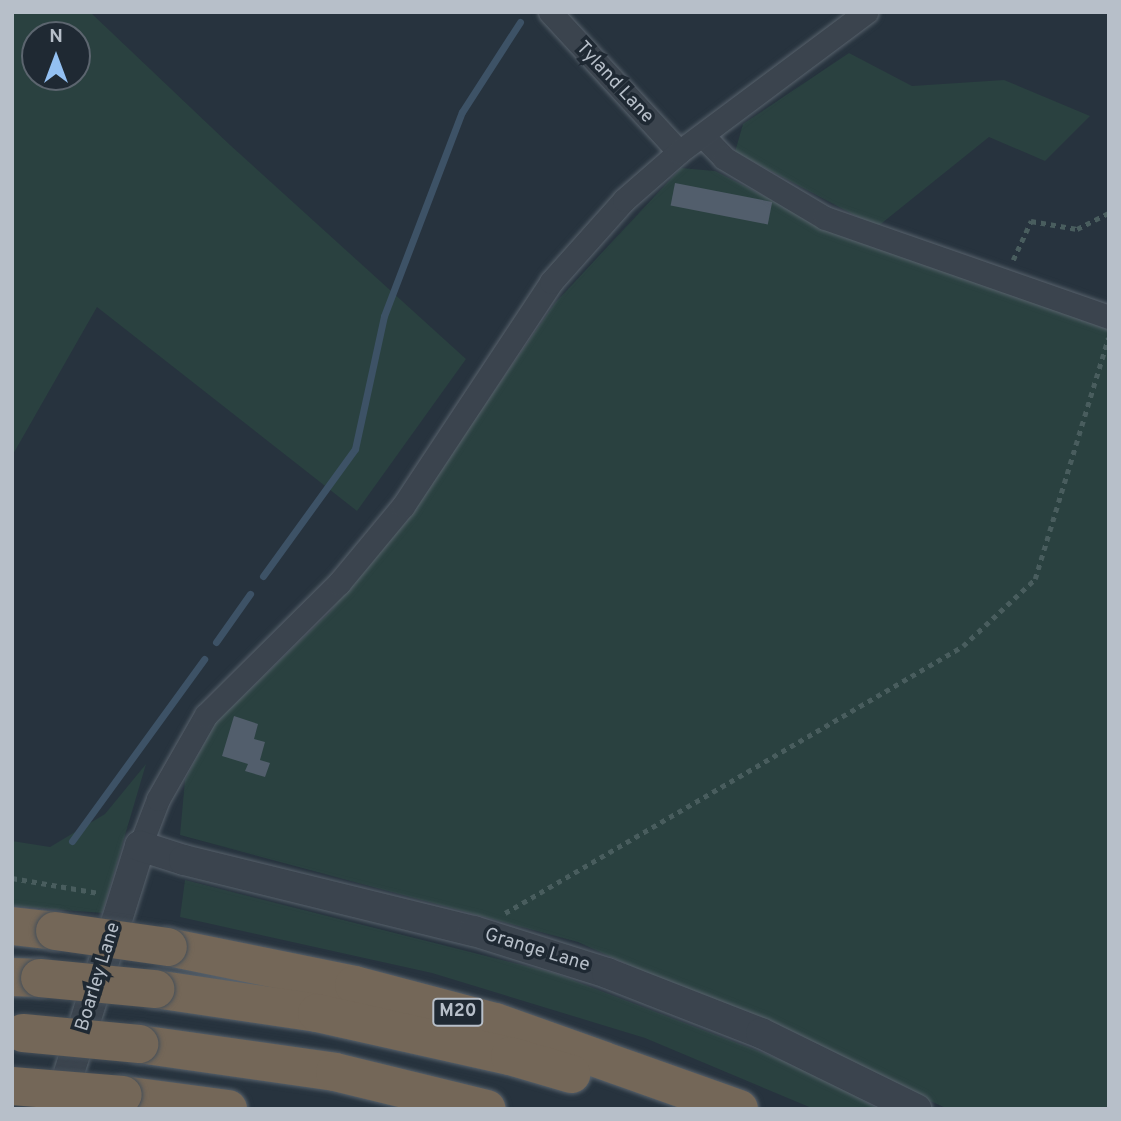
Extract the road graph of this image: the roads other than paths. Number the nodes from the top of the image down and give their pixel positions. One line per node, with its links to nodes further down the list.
1 (550, 12): 4 (street, Tyland Lane)
2 (866, 12): 3 (street)
3 (704, 137): 4 (street); 5 (street)
4 (680, 152): 6 (street)
5 (1109, 317)
6 (140, 846): 11 (street, Boarley Lane); 16 (street, Grange Lane)
7 (12, 926): 15 (highway, M20, bridge)
8 (26, 978): 14 (highway, M20, bridge)
9 (18, 1033): 13 (highway, bridge)
10 (12, 1086): 12 (highway, bridge)
11 (58, 1109)
12 (228, 1109)
13 (487, 1109)
14 (680, 1109)
15 (740, 1109)
16 (916, 1109)

